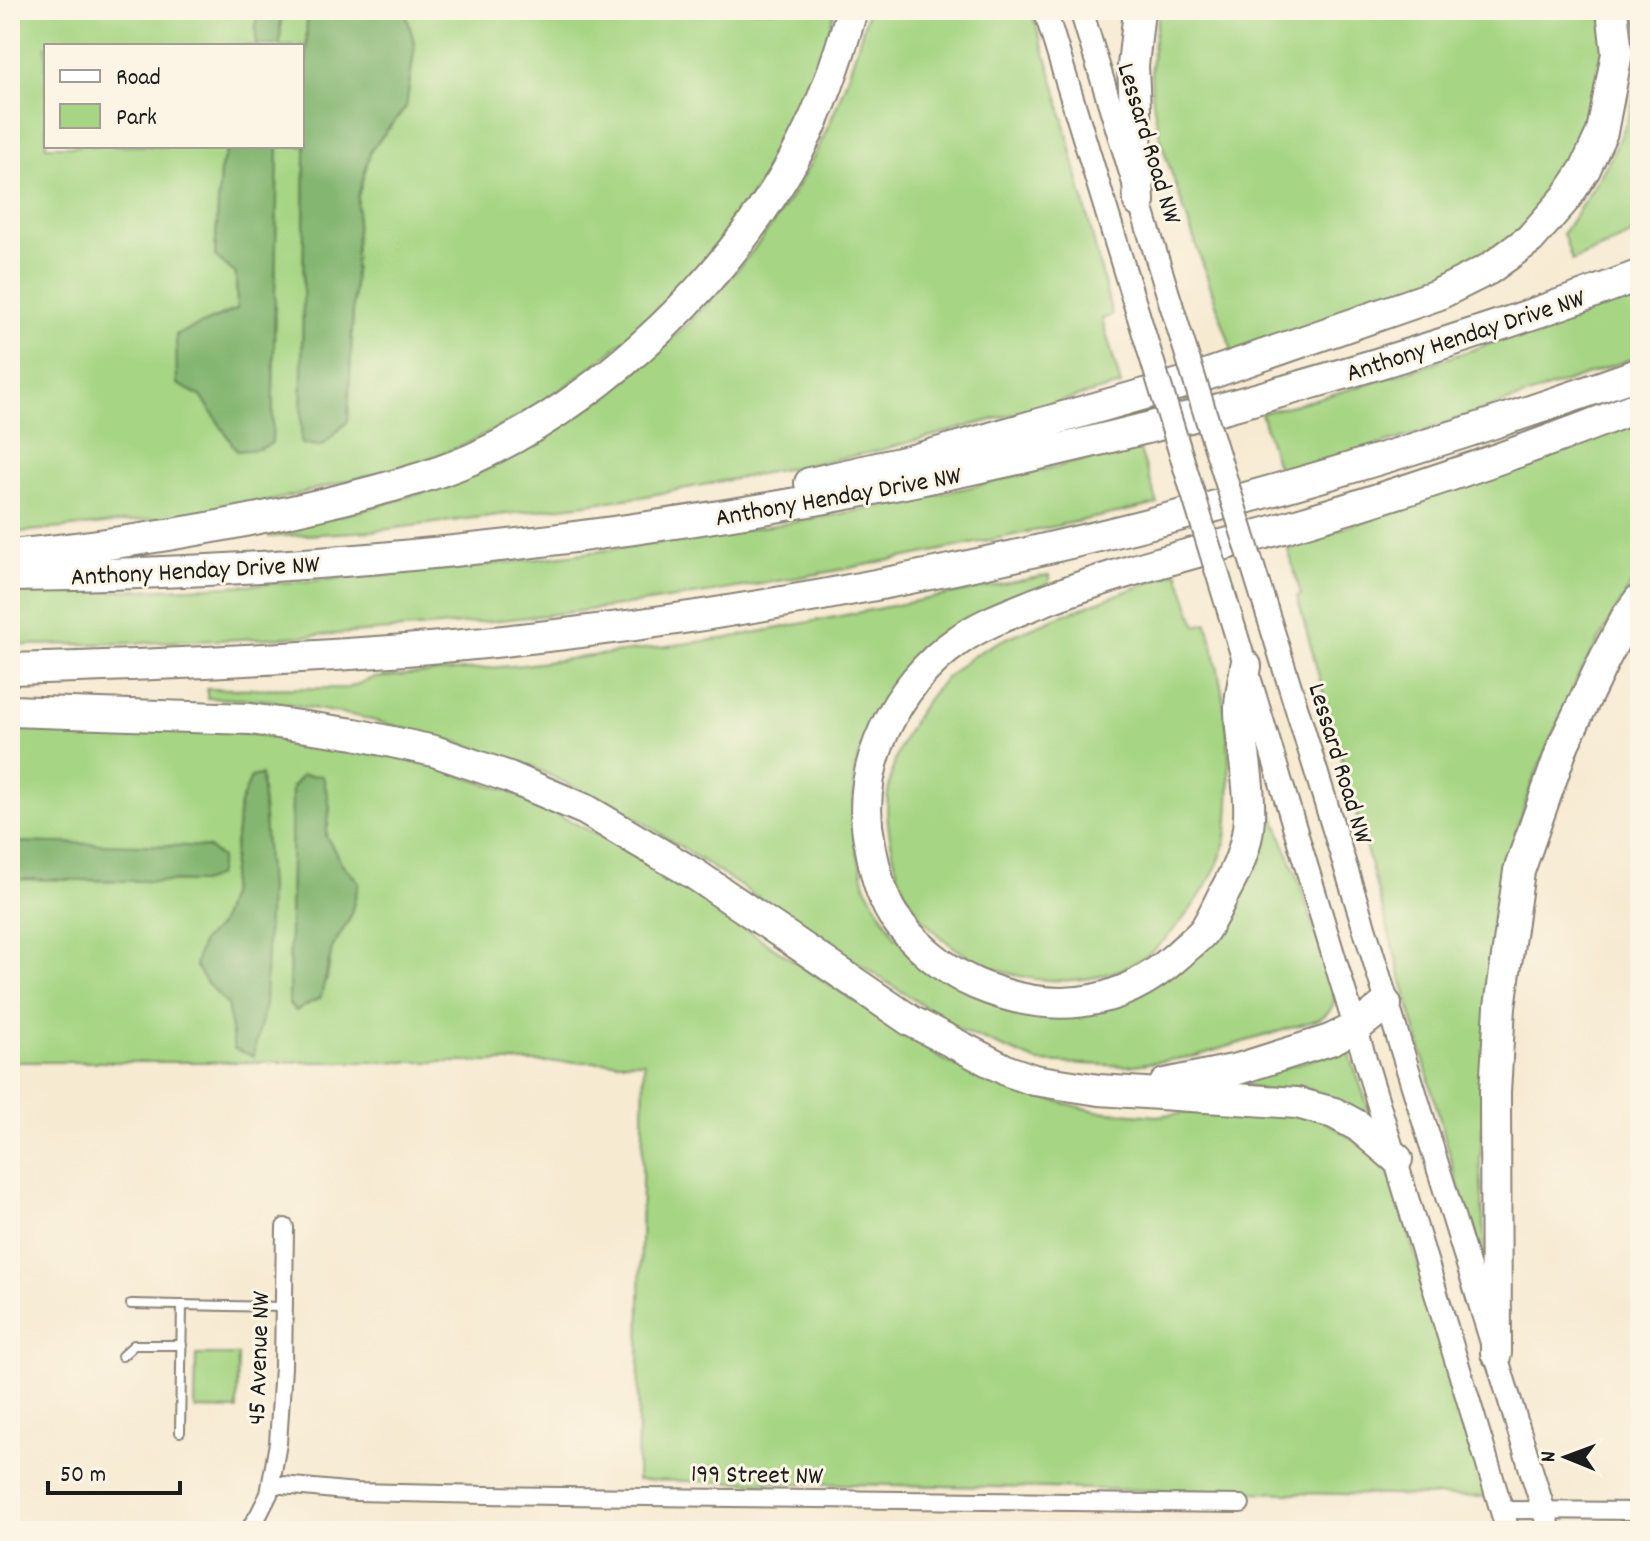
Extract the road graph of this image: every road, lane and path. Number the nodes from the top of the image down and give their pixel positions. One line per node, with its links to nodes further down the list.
1 (852, 10): 11 (highway)
2 (1045, 10): 14 (main road, bridge)
3 (1081, 10): 6 (main road, Lessard Road NW)
4 (1139, 10): 6 (highway)
5 (1612, 10): 10 (highway)
6 (1139, 202): 17 (main road, Lessard Road NW, bridge)
7 (1640, 275): 10 (highway, Anthony Henday Drive NW)
8 (1640, 373): 15 (highway)
9 (1640, 406): 14 (highway)
10 (527, 544): 12 (highway, Anthony Henday Drive NW)
11 (10, 555)
12 (10, 576)
13 (1640, 599): 26 (highway)
14 (1246, 666): 18 (main road)
15 (10, 669)
16 (10, 711): 19 (highway)
17 (1386, 1004): 18 (highway); 26 (main road, Lessard Road NW)
18 (1357, 1027): 19 (highway); 20 (main road)
19 (1099, 1090): 20 (highway)
20 (1397, 1159): 32 (main road)
21 (285, 1227): 24 (street, 45 Avenue NW)
22 (131, 1304): 23 (lane)
23 (182, 1305): 24 (lane); 25 (lane)
24 (284, 1307): 29 (street, 45 Avenue NW)
25 (182, 1345): 27 (lane); 28 (lane)
26 (1496, 1353): 33 (main road, Lessard Road NW)
27 (122, 1356)
28 (180, 1432)
29 (272, 1484): 30 (street, 199 Street NW); 34 (street, 45 Avenue NW)
30 (1241, 1504)
31 (1640, 1511): 33 (street)
32 (1505, 1520): 33 (street)
33 (1547, 1520)
34 (248, 1531)

